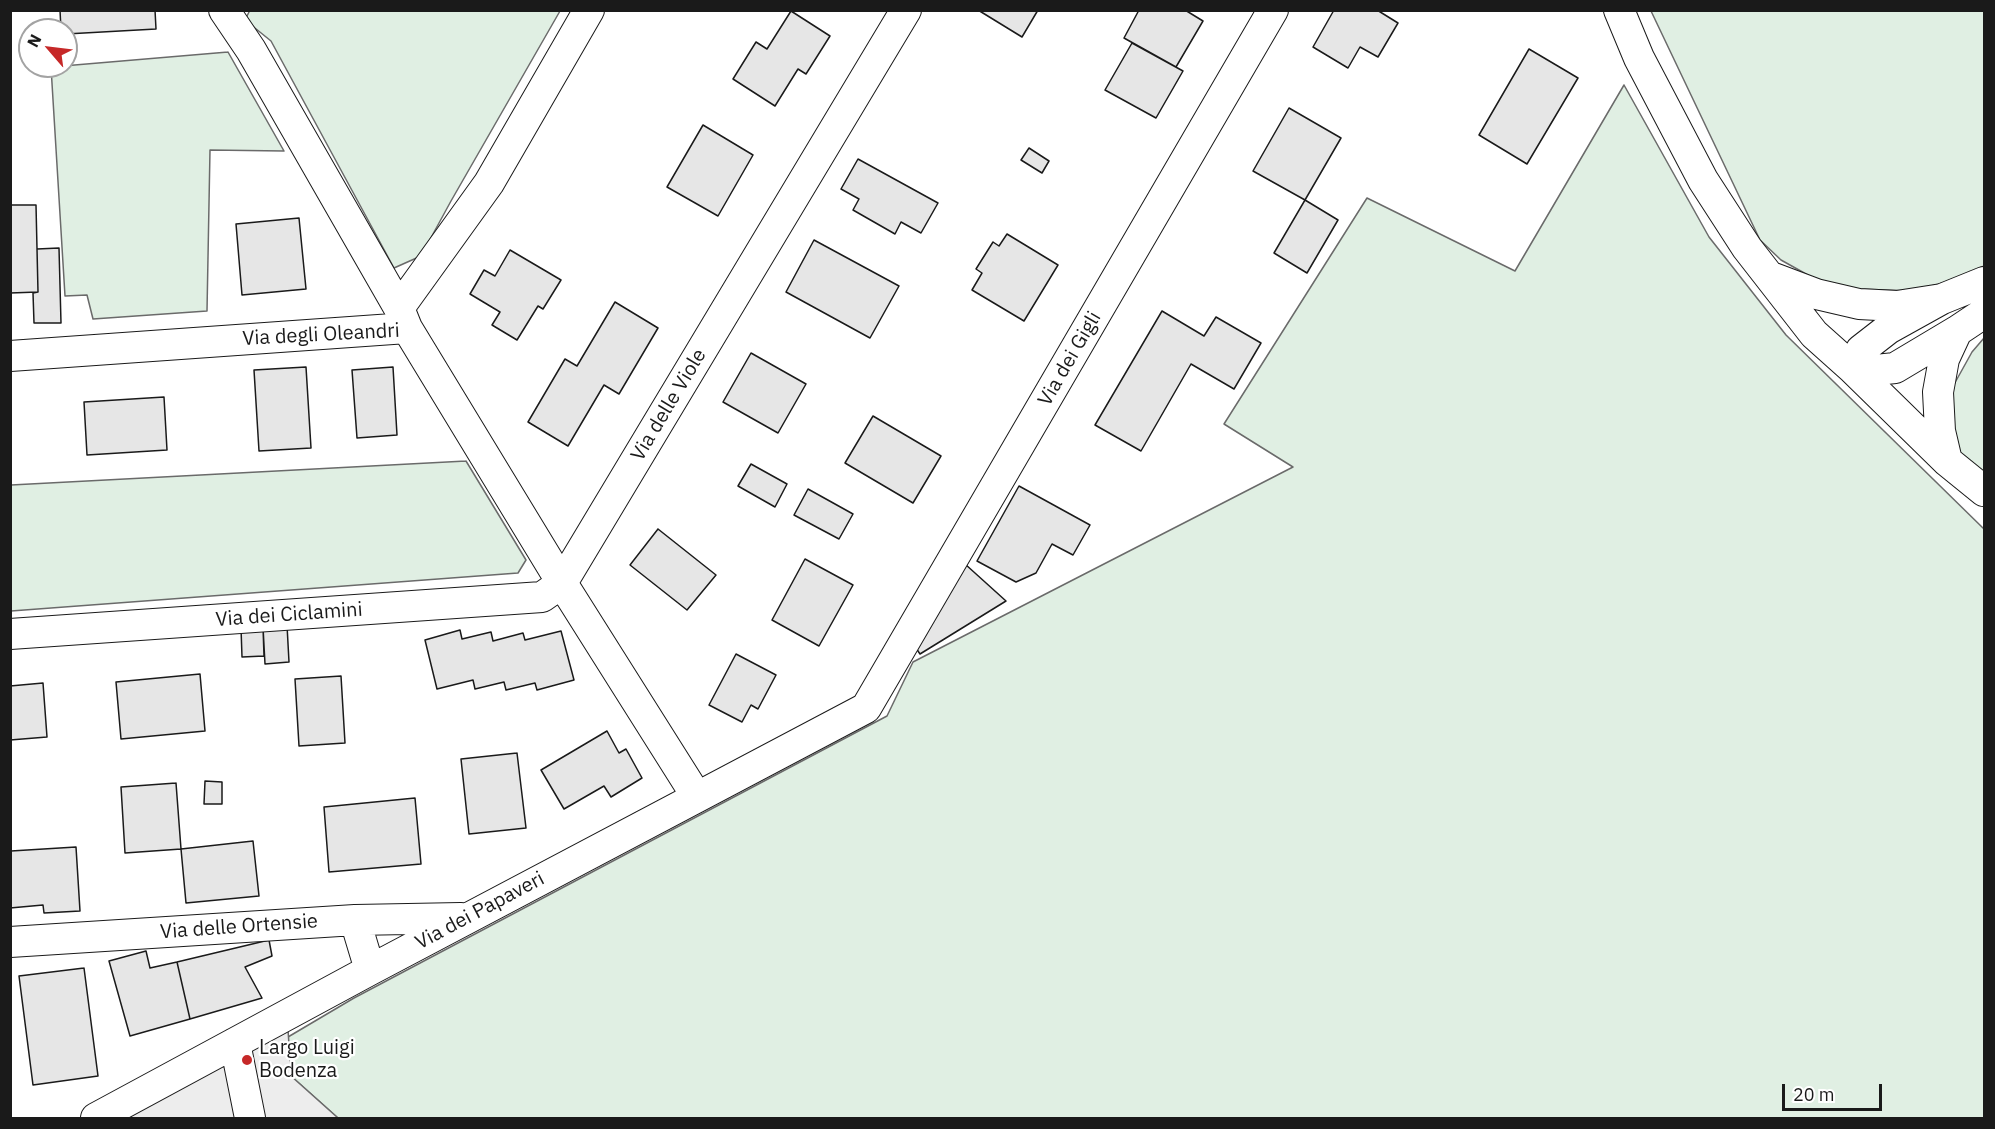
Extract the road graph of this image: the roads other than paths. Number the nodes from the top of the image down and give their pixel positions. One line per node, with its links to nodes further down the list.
1 (224, 10): 10 (street)
2 (589, 10): 10 (street)
3 (906, 10): 16 (street, Via delle Viole)
4 (1274, 10): 18 (street, Via dei Gigli)
5 (1619, 10): 6 (street)
6 (1770, 276): 8 (street); 13 (street)
7 (1984, 282): 8 (street)
8 (1942, 299): 13 (street)
9 (1984, 313): 11 (street)
10 (403, 318): 12 (street, Via degli Oleandri); 16 (street, Via degli Oleandri)
11 (1957, 331): 13 (street); 14 (street)
12 (10, 356)
13 (1852, 368): 14 (street)
14 (1947, 461): 15 (street)
15 (1984, 491)
16 (562, 583): 17 (street, Via dei Ciclamini); 19 (street)
17 (10, 634)
18 (866, 708): 19 (street, Via dei Papaveri)
19 (697, 797): 20 (street, Via dei Papaveri)
20 (467, 918): 21 (street, Via delle Ortensie); 23 (street, Via dei Papaveri)
21 (355, 920): 22 (street, Via delle Ortensie); 23 (street)
22 (10, 942)
23 (370, 970): 24 (street, Via dei Papaveri)
24 (235, 1043): 25 (street, Via dei Papaveri); 26 (street)
25 (96, 1119)
26 (250, 1119)

